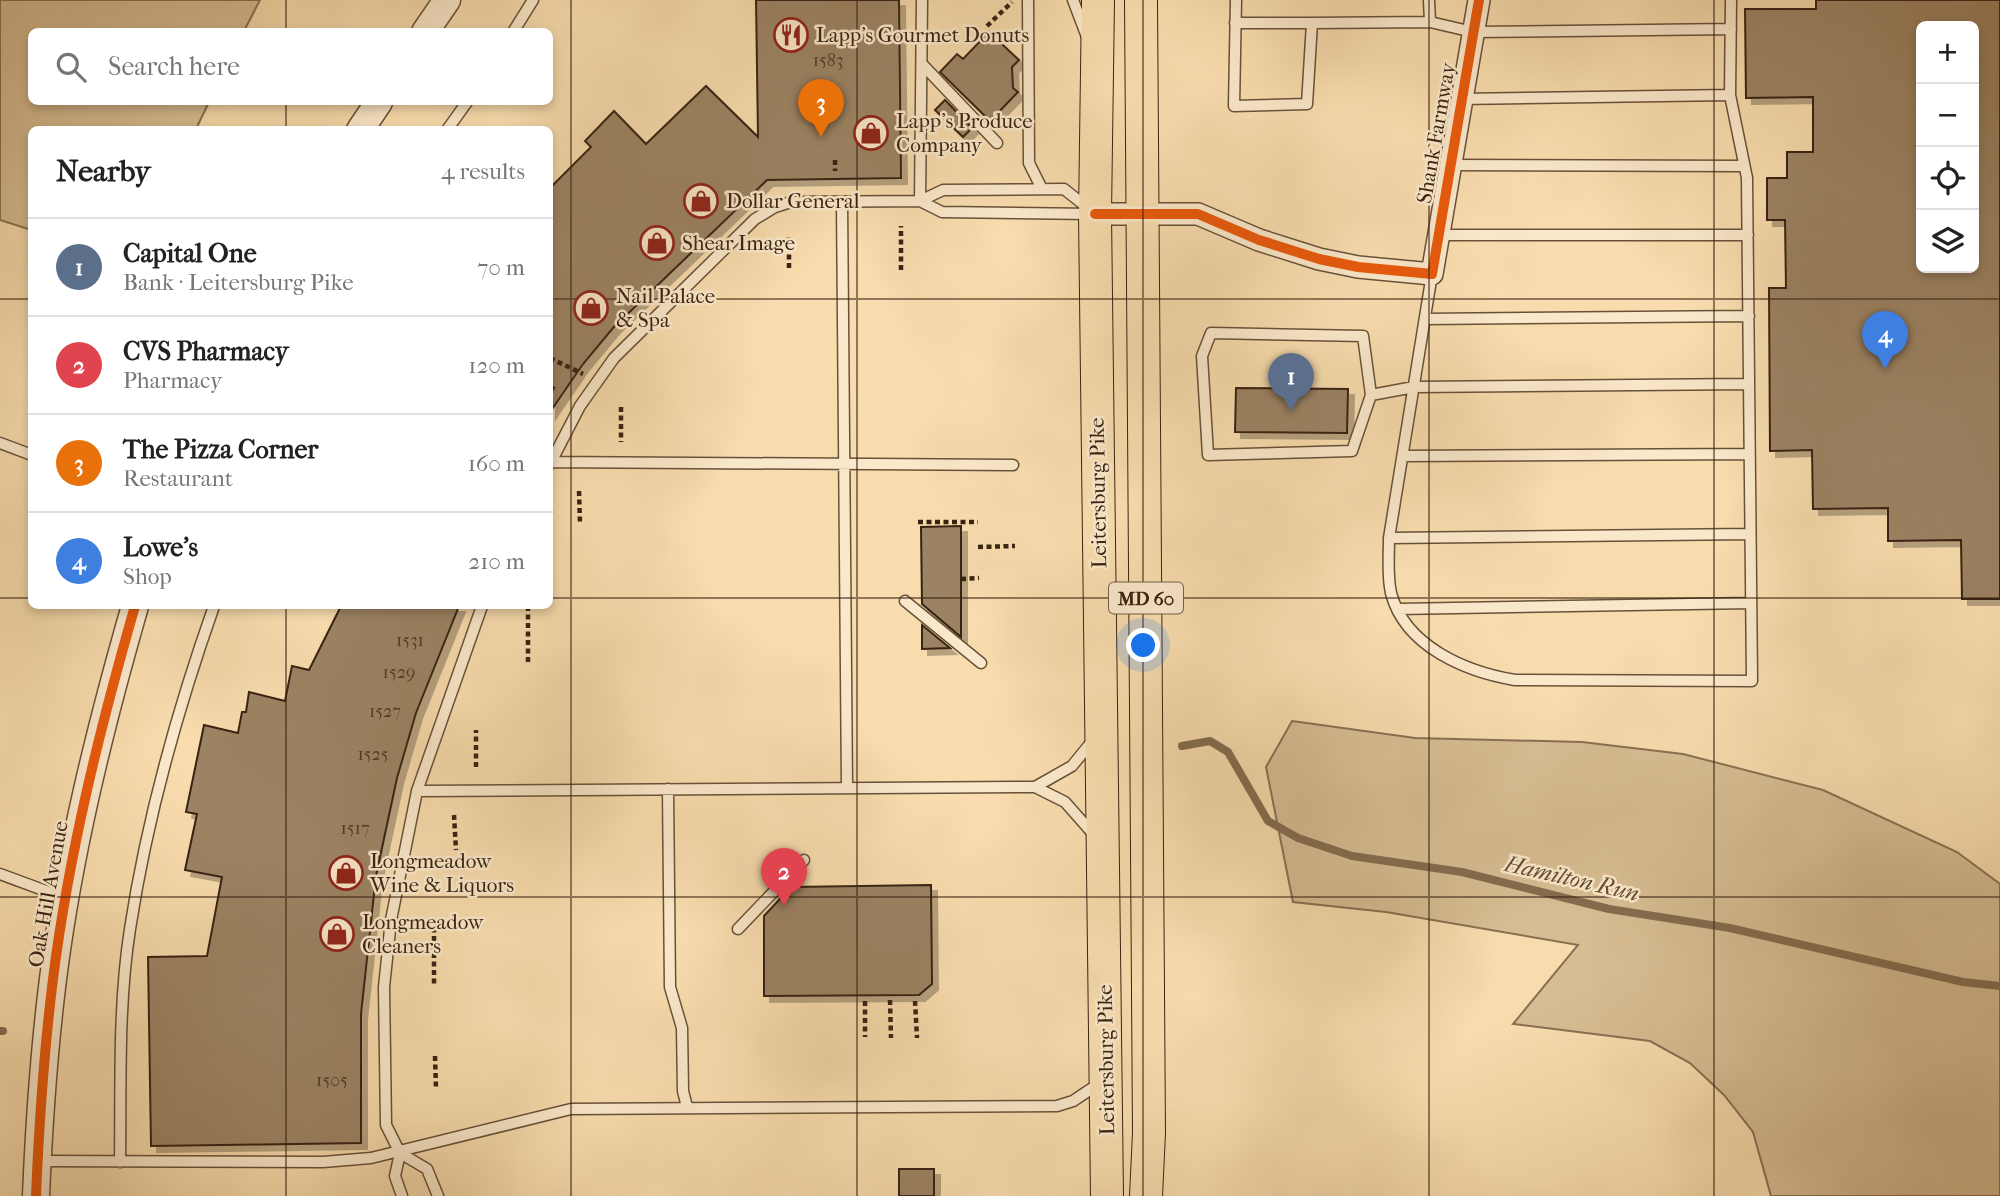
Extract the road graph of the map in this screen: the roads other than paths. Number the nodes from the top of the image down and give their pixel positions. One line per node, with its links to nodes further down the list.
1 (447, 0): 15 (street)
2 (533, 0): 16 (lane)
3 (922, 0): 19 (lane)
4 (1028, 0): 30 (lane)
5 (1073, 0): 20 (lane)
6 (1098, 0): 20 (main road, Leitersburg Pike / MD 60)
7 (1141, 0): 34 (main road, Leitersburg Pike / MD 60)
8 (1236, 0): 13 (lane)
9 (1429, 0): 12 (lane)
10 (1479, 0): 18 (street, Shank Farmway)
11 (1731, 0): 17 (lane)
12 (1430, 22): 14 (lane); 18 (lane)
13 (1236, 23): 14 (lane); 14 (lane)
14 (1312, 23)
15 (428, 28)
16 (516, 28)
17 (1731, 29): 18 (lane); 21 (lane)
18 (1474, 32): 22 (street, Shank Farmway)
19 (922, 64): 27 (lane); 31 (lane)
20 (1097, 65): 33 (main road, Leitersburg Pike / MD 60)
21 (1730, 95): 22 (lane); 29 (lane)
22 (1460, 99): 28 (street, Shank Farmway)
23 (377, 105): 25 (street)
24 (465, 105): 26 (lane)
25 (363, 126)
26 (450, 126)
27 (997, 143)
28 (1450, 165): 29 (lane); 35 (street, Shank Farmway)
29 (1744, 166): 36 (lane)
30 (1042, 189): 31 (lane); 33 (lane)
31 (920, 201): 32 (lane); 33 (lane)
32 (842, 202): 47 (lane); 49 (lane)
33 (1095, 214): 34 (street); 60 (main road, Leitersburg Pike / MD 60)
34 (1144, 214): 37 (street); 79 (main road, Leitersburg Pike / MD 60)
35 (1437, 235): 36 (lane); 37 (street, Shank Farmway)
36 (1748, 235): 38 (lane)
37 (1432, 274): 39 (lane)
38 (1749, 316): 39 (lane); 40 (lane)
39 (1426, 319): 41 (lane)
40 (1748, 384): 41 (lane); 45 (lane)
41 (1414, 387): 42 (lane); 46 (lane)
42 (1371, 395): 42 (lane)
43 (0, 443): 44 (lane)
44 (28, 454)
45 (1749, 454): 46 (lane); 51 (lane)
46 (1403, 456): 52 (lane)
47 (553, 458)
48 (553, 463): 49 (lane)
49 (844, 464): 50 (lane); 61 (lane)
50 (1013, 465)
51 (1749, 534): 52 (lane); 54 (lane)
52 (1389, 538): 58 (lane)
53 (905, 601): 59 (lane)
54 (1751, 603): 58 (lane); 58 (lane)
55 (134, 609): 68 (street, Oak Hill Avenue)
56 (213, 609): 74 (lane)
57 (481, 609): 64 (lane)
58 (1398, 609)
59 (981, 663)
60 (1100, 732): 62 (lane); 65 (main road, Leitersburg Pike / MD 60)
61 (847, 788): 62 (lane); 63 (lane)
62 (1035, 788): 65 (lane)
63 (668, 789): 64 (lane); 71 (lane)
64 (417, 790): 72 (lane)
65 (1102, 844): 70 (main road, Leitersburg Pike / MD 60)
66 (804, 860): 69 (lane)
67 (0, 874): 68 (lane)
68 (65, 898): 73 (street, Oak Hill Avenue)
69 (738, 929)
70 (1107, 1078): 71 (lane); 78 (main road, Leitersburg Pike / MD 60)
71 (687, 1107): 72 (lane)
72 (400, 1153): 74 (lane); 76 (lane); 77 (lane)
73 (37, 1161): 74 (lane); 75 (street, Oak Hill Avenue)
74 (120, 1162)
75 (36, 1196)
76 (402, 1196)
77 (438, 1196)
78 (1107, 1196)
79 (1149, 1196)

